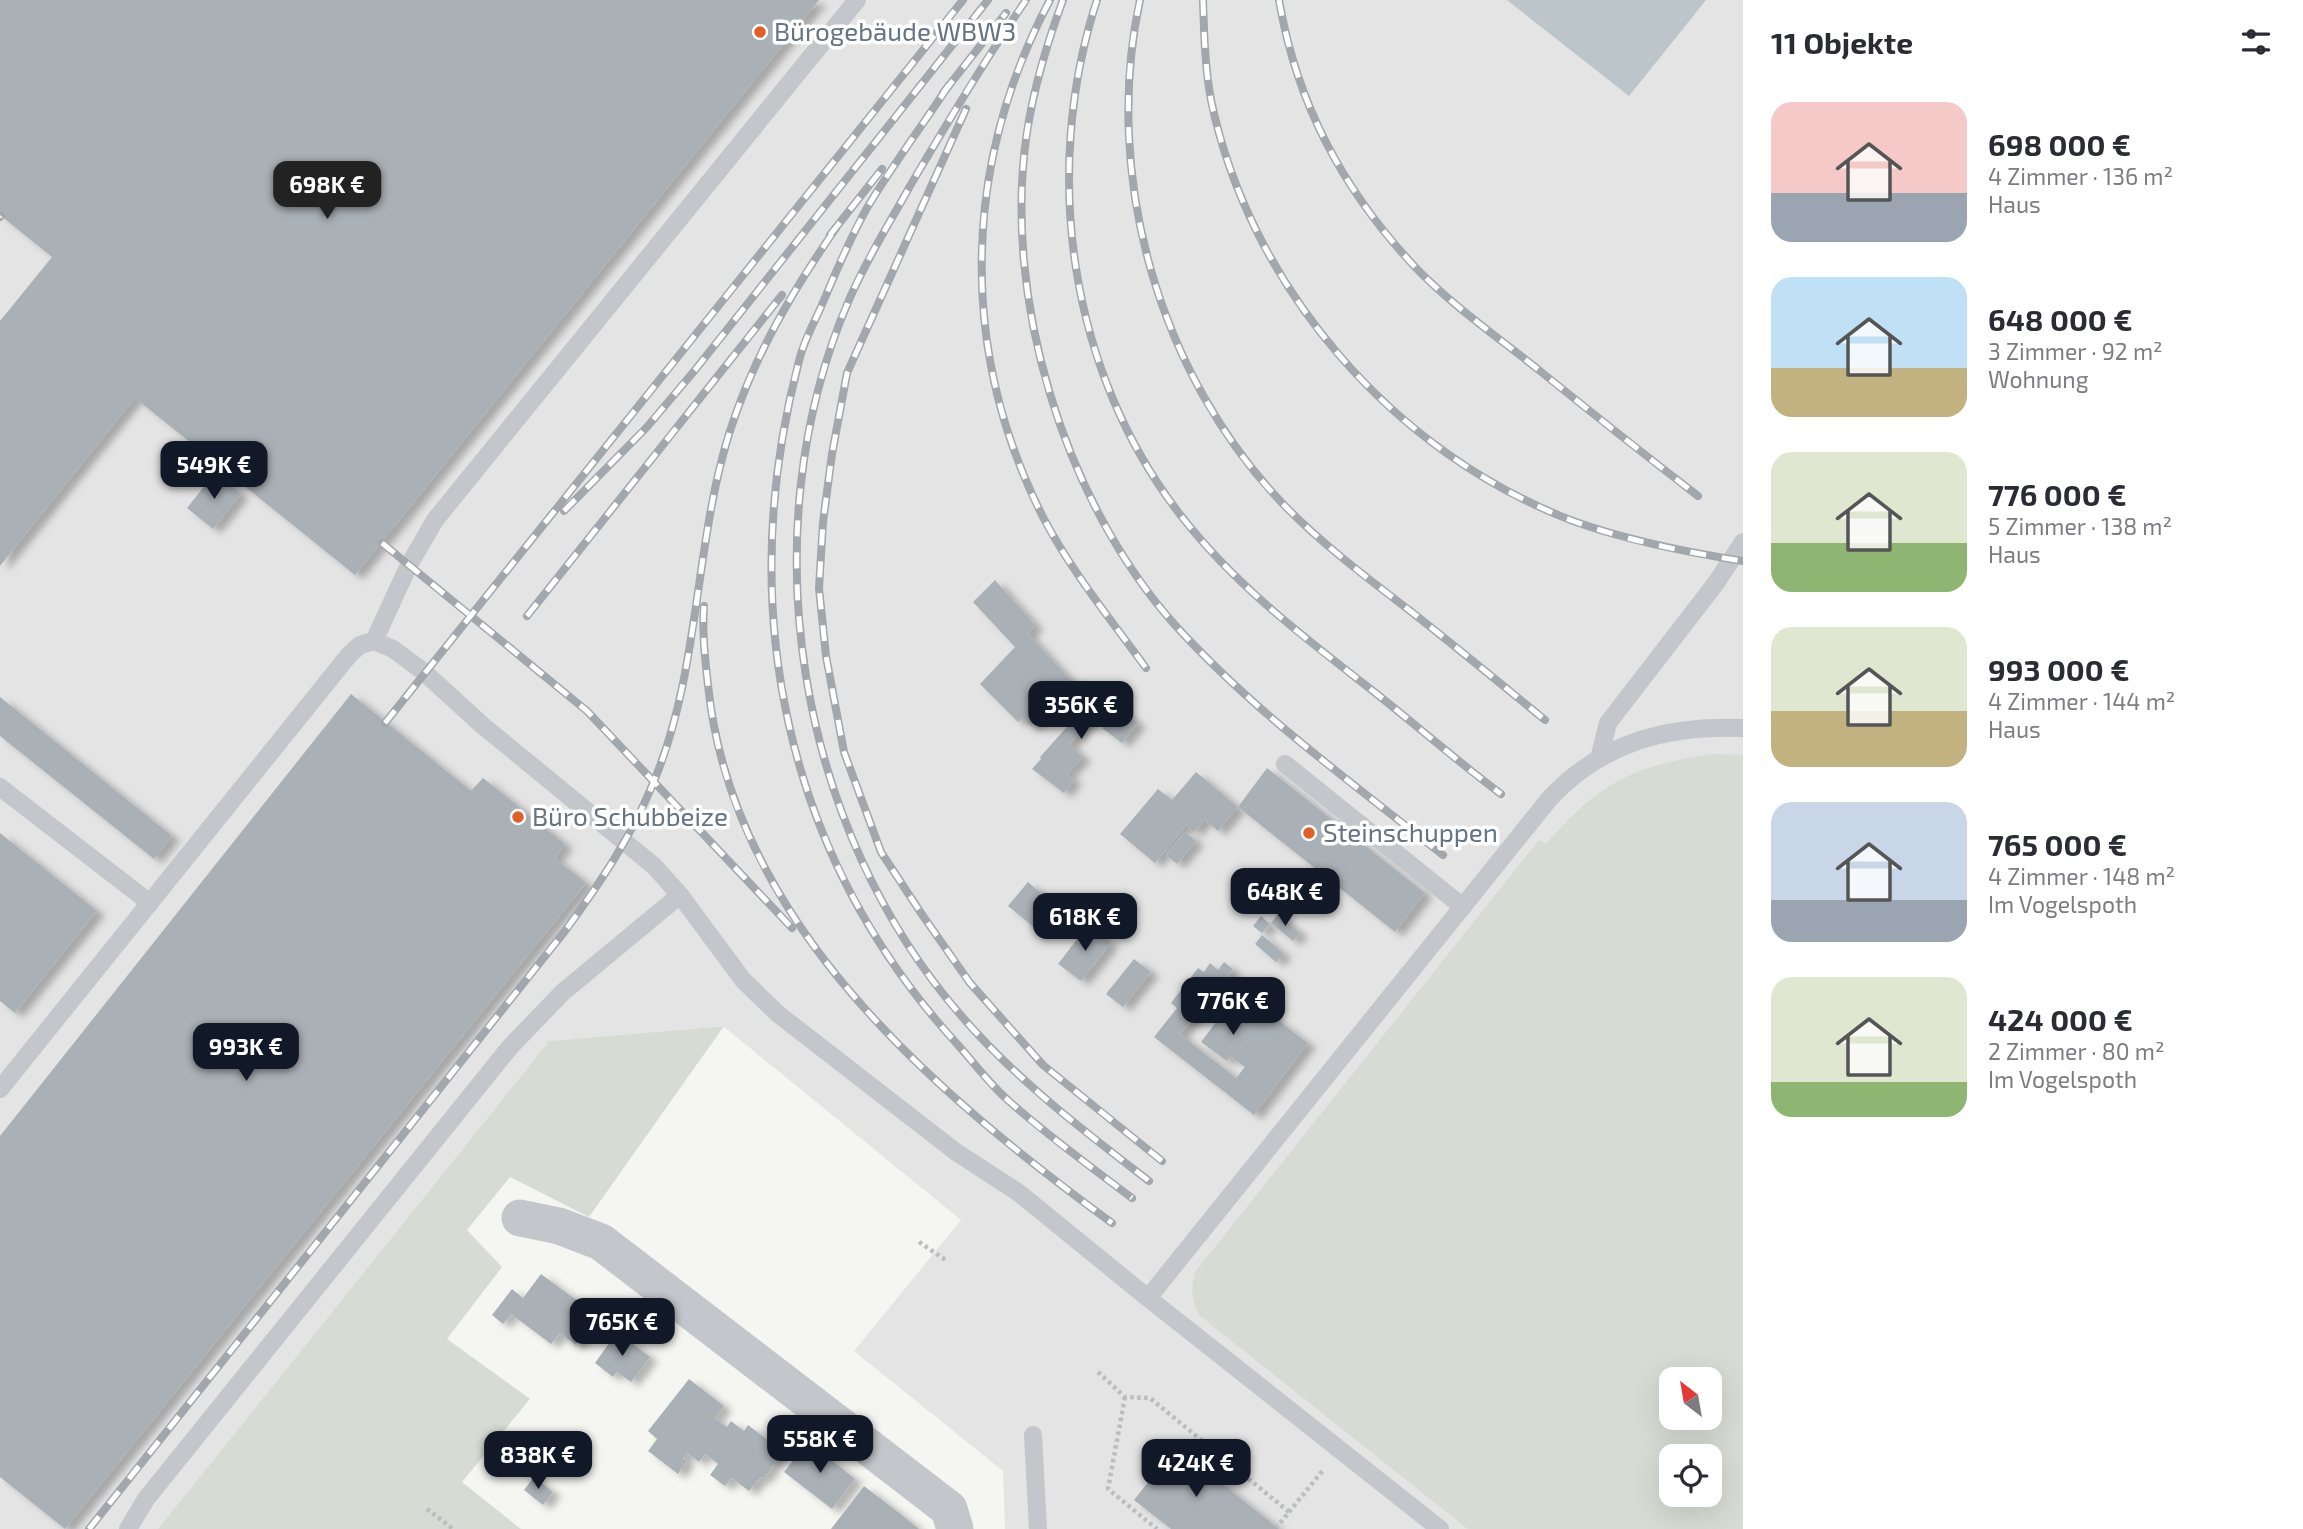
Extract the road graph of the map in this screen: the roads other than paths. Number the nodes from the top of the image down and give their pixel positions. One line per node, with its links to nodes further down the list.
1 (857, 0): 3 (lane)
2 (1743, 542): 5 (lane)
3 (374, 641): 8 (lane); 9 (lane)
4 (1743, 728): 5 (lane)
5 (1600, 755): 10 (lane)
6 (1285, 764): 10 (lane)
7 (0, 787): 9 (lane)
8 (680, 895): 13 (lane); 15 (lane)
9 (150, 903): 11 (lane)
10 (1462, 907): 13 (lane)
11 (0, 1089)
12 (520, 1218): 16 (street)
13 (1148, 1298): 18 (lane)
14 (1033, 1435): 17 (lane)
15 (128, 1529)
16 (955, 1529)
17 (1038, 1529)
18 (1440, 1529)

